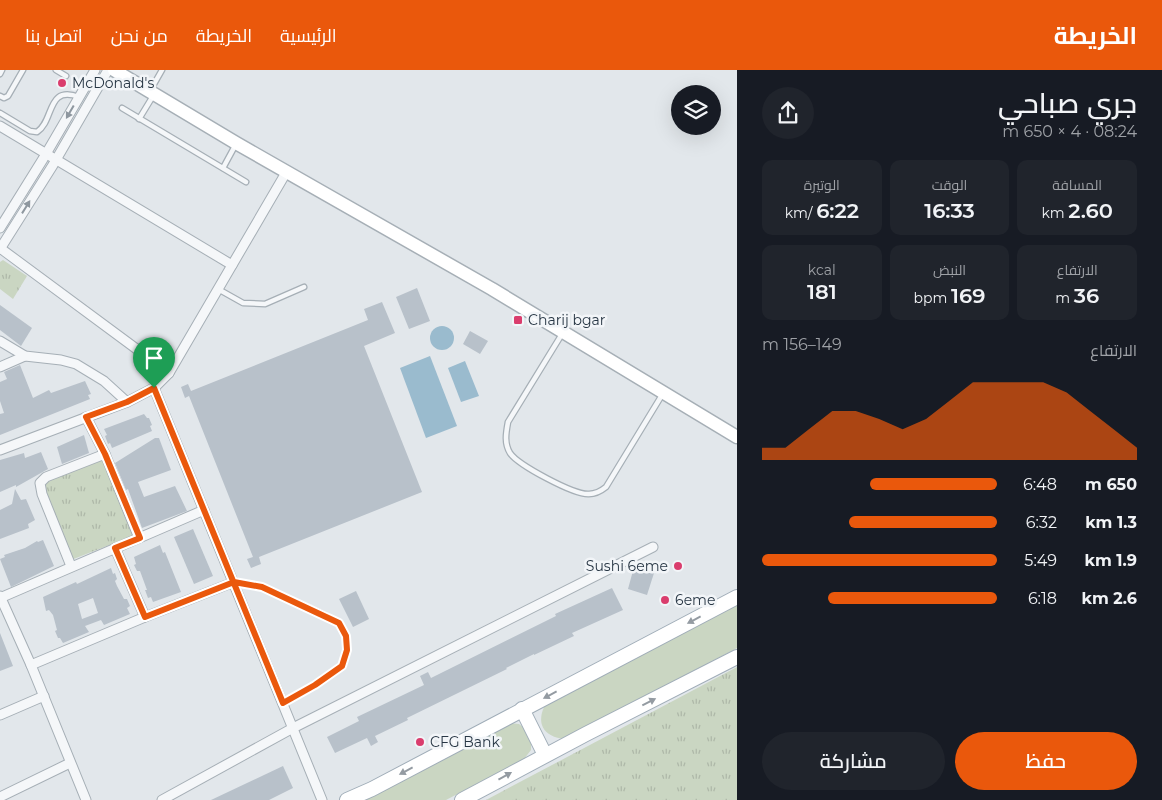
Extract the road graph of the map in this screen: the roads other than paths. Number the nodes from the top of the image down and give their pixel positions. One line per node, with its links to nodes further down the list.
1 (2, 70): 8 (lane)
2 (24, 70): 11 (lane)
3 (56, 70): 9 (lane)
4 (95, 70): 12 (street)
5 (108, 70): 19 (street)
6 (114, 70): 10 (main road)
7 (162, 70): 10 (lane)
8 (0, 74)
9 (66, 76)
10 (151, 93): 15 (lane); 17 (main road)
11 (0, 96)
12 (79, 97): 14 (lane); 18 (street, one-way to 18)
13 (122, 108): 15 (lane)
14 (0, 113)
15 (140, 119): 20 (lane)
16 (0, 126): 18 (street)
17 (236, 143): 20 (lane); 21 (main road)
18 (47, 153): 19 (street); 23 (street)
19 (57, 158): 24 (street, one-way to 19); 25 (street)
20 (223, 168): 22 (lane)
21 (287, 171): 25 (street); 28 (main road)
22 (246, 182)
23 (0, 228)
24 (0, 248): 32 (street)
25 (232, 265): 27 (street)
26 (304, 287): 27 (lane)
27 (218, 289): 32 (street)
28 (562, 332): 34 (main road); 34 (lane)
29 (0, 341): 30 (street)
30 (25, 356): 31 (street); 35 (street)
31 (0, 367)
32 (169, 372): 33 (street)
33 (154, 388): 35 (street); 40 (street)
34 (664, 393): 37 (main road)
35 (127, 402): 36 (street)
36 (86, 417): 38 (street); 39 (street)
37 (737, 437)
38 (0, 450)
39 (105, 454): 41 (street); 44 (street)
40 (204, 510): 41 (street); 45 (street)
41 (140, 538): 43 (street)
42 (653, 547): 55 (street)
43 (115, 548): 44 (street); 48 (street)
44 (71, 566): 46 (street)
45 (234, 582): 48 (street); 52 (street); 52 (lane)
46 (0, 597): 50 (street)
47 (737, 597): 53 (main road, one-way to 53)
48 (145, 617): 50 (street)
49 (737, 657): 56 (main road, one-way to 49)
50 (32, 665): 51 (street)
51 (44, 696): 54 (street); 57 (street)
52 (283, 703): 55 (street)
53 (522, 709): 56 (main road); 62 (main road, one-way to 62)
54 (0, 715)
55 (293, 728): 60 (street); 61 (street)
56 (545, 755): 63 (main road, one-way to 56)
57 (70, 763): 58 (street); 59 (street)
58 (0, 797)
59 (86, 800)
60 (162, 800)
61 (322, 800)
62 (347, 800)
63 (462, 800)

